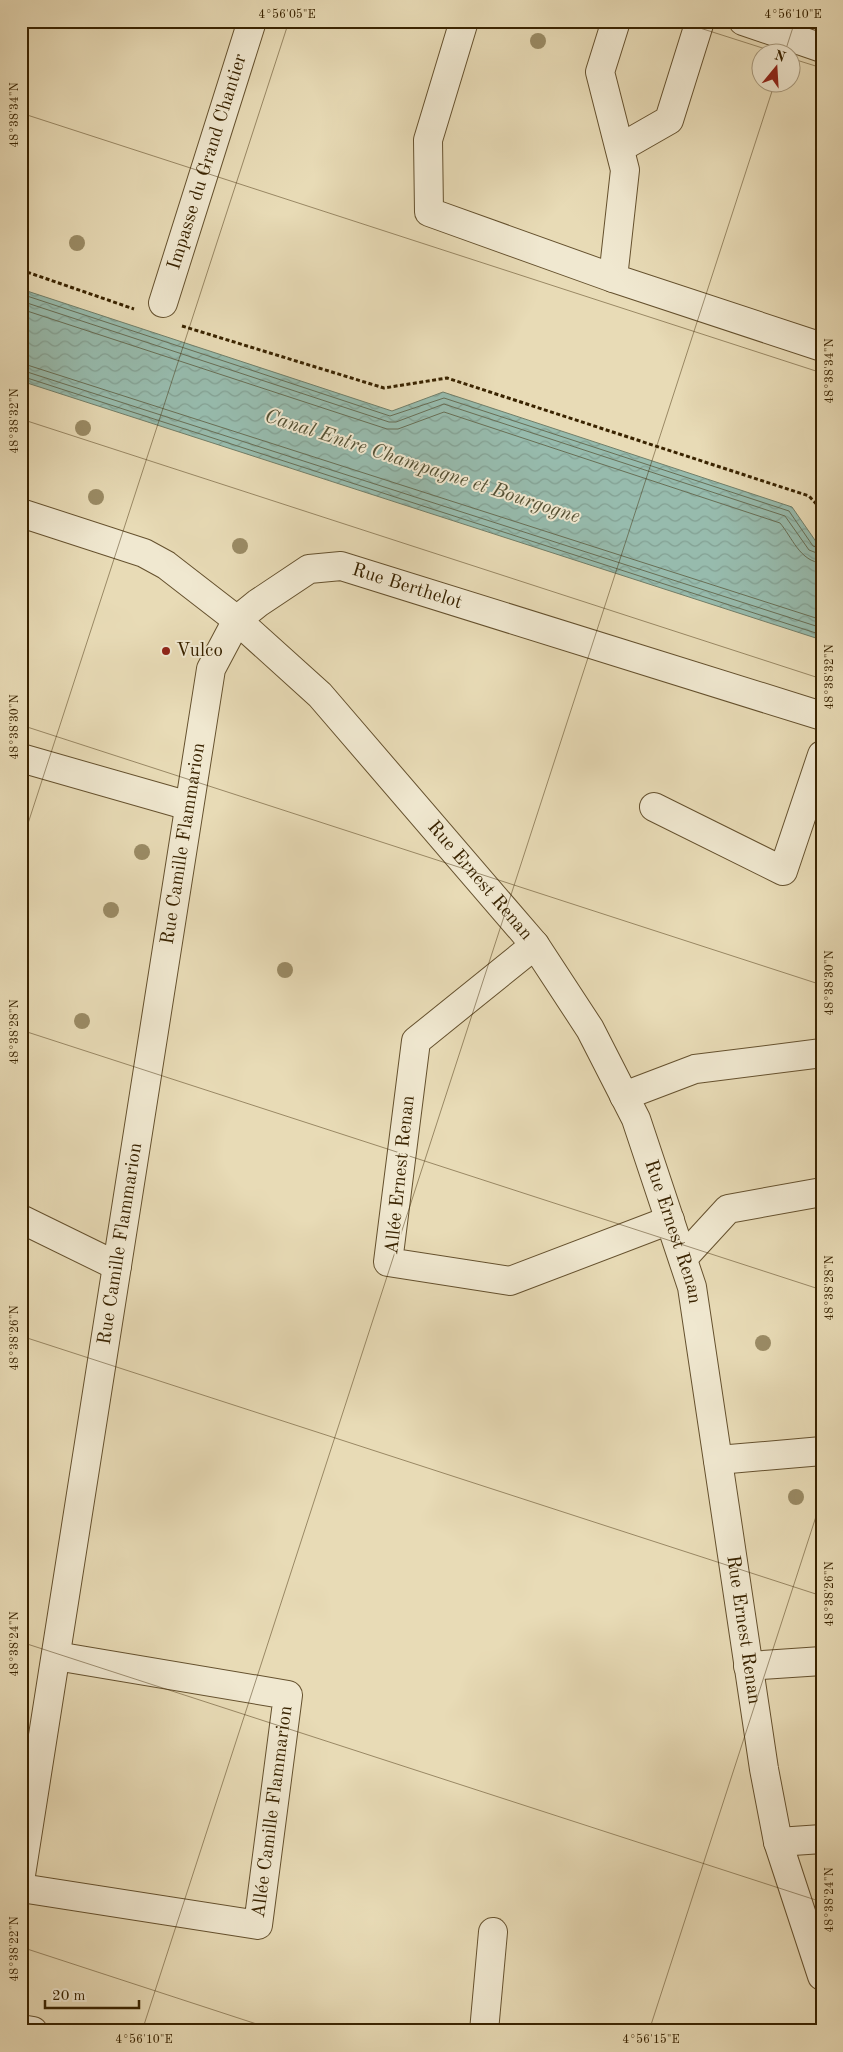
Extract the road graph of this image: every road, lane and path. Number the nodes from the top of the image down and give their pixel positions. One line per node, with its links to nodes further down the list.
1 (252, 21): 10 (street, Impasse du Grand Chantier)
2 (464, 21): 9 (street)
3 (616, 21): 7 (street)
4 (700, 21): 7 (street)
5 (743, 21): 6 (street)
6 (822, 48)
7 (620, 148): 9 (street)
8 (21, 270): 10 (path)
9 (613, 278): 11 (street)
10 (161, 313): 12 (path)
11 (822, 347)
12 (822, 510)
13 (21, 513): 14 (street)
14 (237, 620): 15 (street, Rue Berthelot); 18 (street, Rue Camille Flammarion); 20 (street, Rue Ernest Renan)
15 (822, 716)
16 (822, 755): 19 (street)
17 (21, 758): 18 (street)
18 (189, 806): 27 (street, Rue Camille Flammarion)
19 (654, 807)
20 (535, 945): 22 (street, Rue Ernest Renan); 25 (street, Allée Ernest Renan)
21 (822, 1052): 22 (street)
22 (624, 1096): 25 (street, Rue Ernest Renan)
23 (822, 1192): 26 (street)
24 (21, 1219): 27 (street)
25 (670, 1220): 26 (street, Rue Ernest Renan)
26 (683, 1258): 29 (street, Rue Ernest Renan)
27 (117, 1266): 30 (street, Rue Camille Flammarion)
28 (822, 1451): 29 (street)
29 (718, 1460): 32 (street, Rue Ernest Renan)
30 (56, 1656): 33 (street, Rue Camille Flammarion); 37 (street, Allée Camille Flammarion)
31 (822, 1661): 32 (street)
32 (748, 1666): 35 (street, Rue Ernest Renan)
33 (31, 1739): 36 (street, Rue Camille Flammarion)
34 (822, 1839): 35 (street)
35 (778, 1842): 39 (street, Rue Ernest Renan)
36 (21, 1875)
37 (21, 1888)
38 (493, 1932): 42 (street)
39 (822, 1976)
40 (21, 2029): 41 (street)
41 (33, 2031)
42 (484, 2031)

